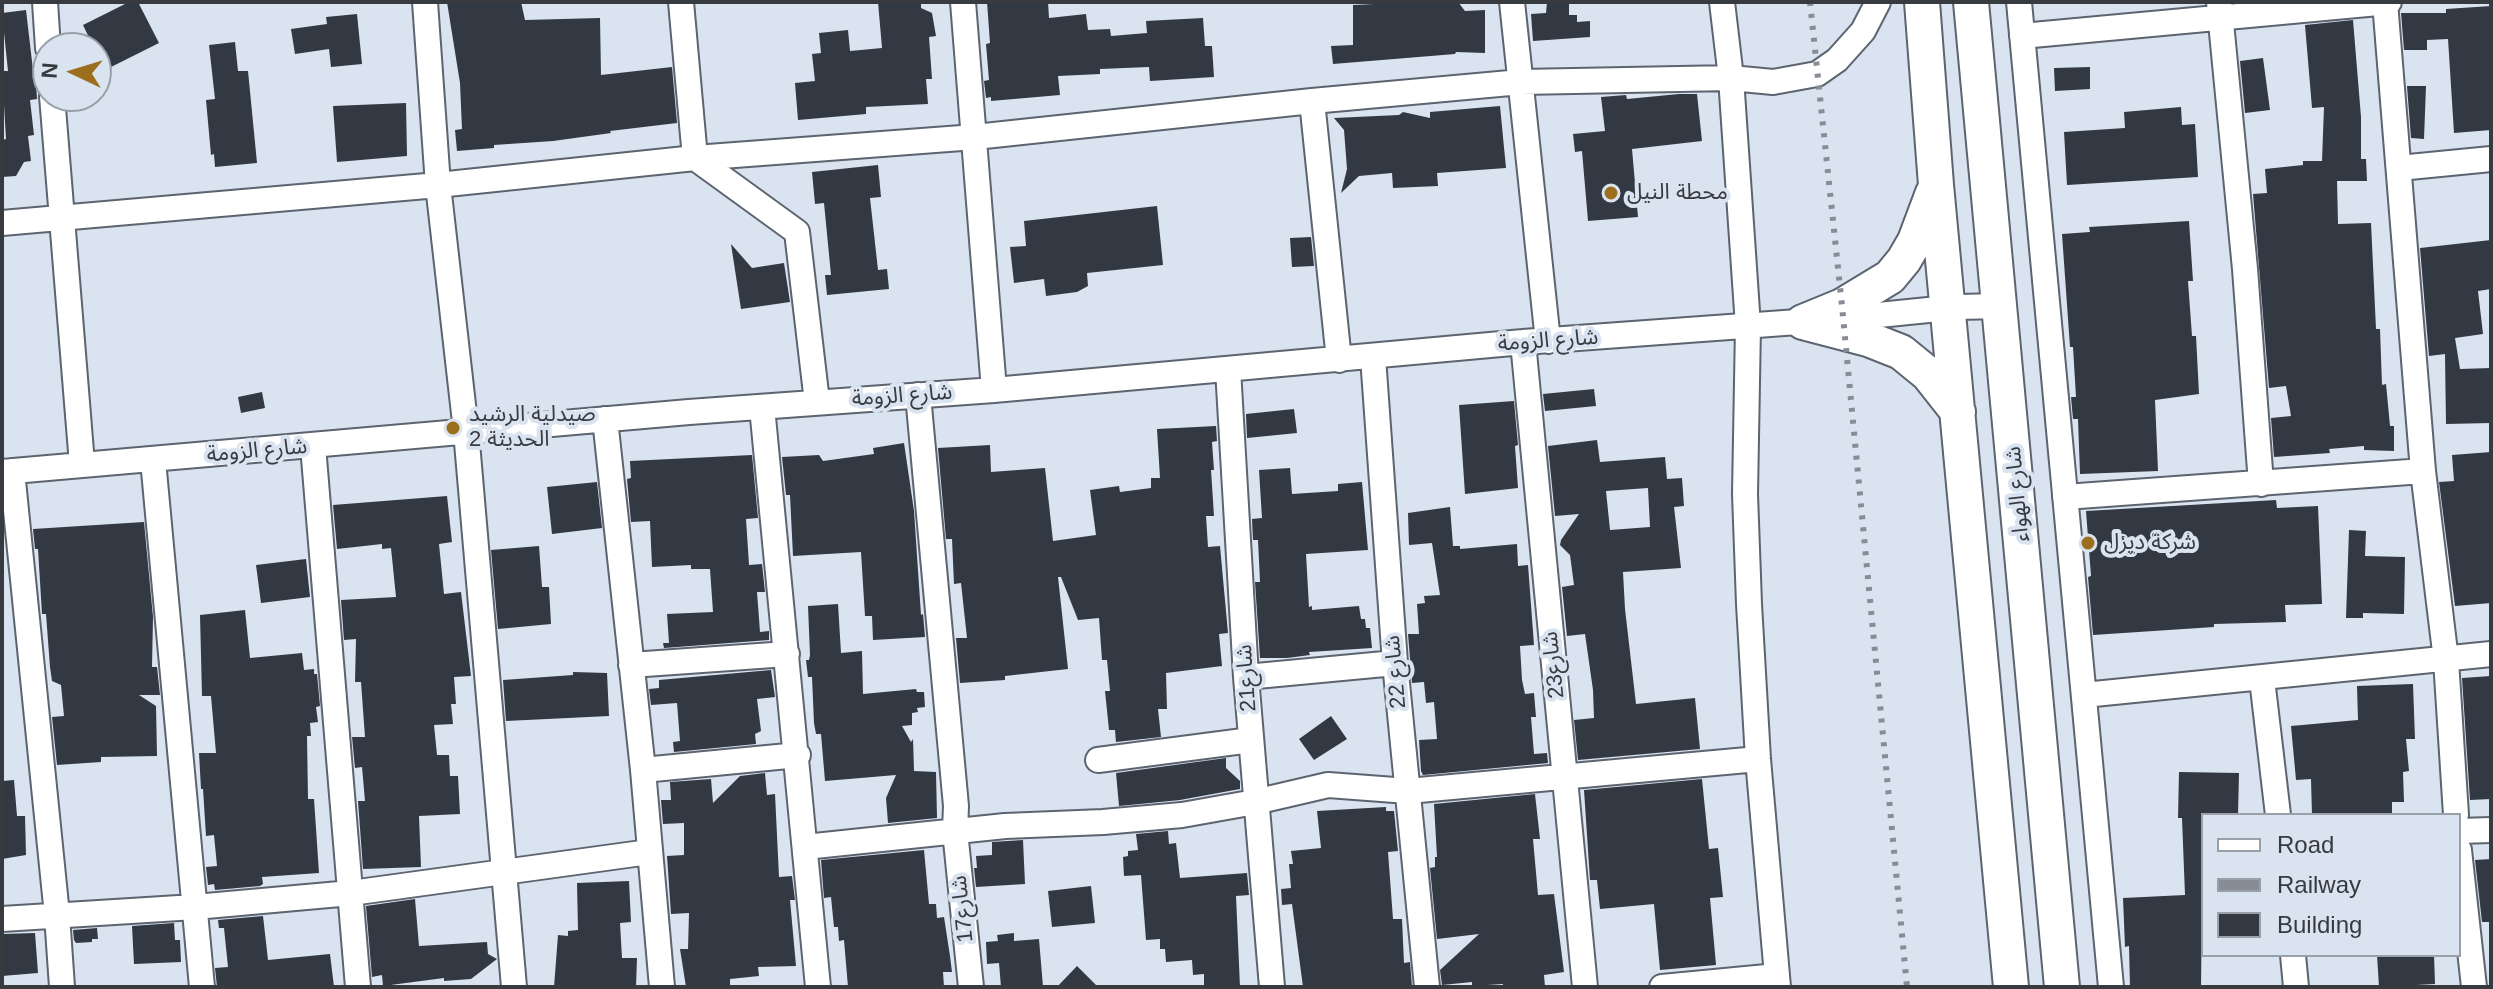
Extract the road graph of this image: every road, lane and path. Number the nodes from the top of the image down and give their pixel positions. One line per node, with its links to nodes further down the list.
1 (45, 2): 13 (street)
2 (425, 2): 23 (street)
3 (681, 2): 20 (street)
4 (963, 2): 19 (street)
5 (1512, 2): 16 (street, شارع23)
6 (1722, 2): 15 (street)
7 (1878, 2): 15 (street)
8 (1922, 2): 24 (highway)
9 (1971, 2): 27 (highway, شارع الهواء)
10 (2019, 2): 14 (street)
11 (2387, 2): 12 (street); 22 (street)
12 (2220, 10): 14 (street); 47 (street)
13 (47, 32)
14 (2022, 36): 48 (street)
15 (1731, 78): 16 (street); 30 (street)
16 (1521, 82): 17 (street); 31 (street, شارع23)
17 (1312, 101): 19 (street); 33 (street)
18 (53, 112): 25 (street)
19 (975, 137): 20 (street); 35 (street)
20 (695, 158): 23 (street); 37 (street)
21 (2491, 159): 22 (street)
22 (2399, 168): 46 (street)
23 (438, 185): 25 (street); 41 (street)
24 (1936, 185): 28 (highway); 29 (highway)
25 (61, 218): 26 (street); 44 (street)
26 (2, 223)
27 (2000, 306): 28 (street, شارع الزومة); 92 (highway, شارع الهواء)
28 (1949, 308): 29 (street, شارع الزومة); 39 (highway)
29 (1803, 322): 30 (street, شارع الزومة); 39 (highway)
30 (1748, 326): 31 (street, شارع الزومة); 59 (street)
31 (1535, 342): 32 (street, شارع الزومة); 62 (street, شارع23)
32 (1373, 357): 33 (street, شارع الزومة); 52 (street, شارع 22)
33 (1339, 360): 34 (street, شارع الزومة)
34 (1228, 369): 35 (street, شارع الزومة); 54 (street, شارع21)
35 (994, 390): 36 (street, شارع الزومة)
36 (918, 395): 37 (street, شارع الزومة); 68 (street, شارع17)
37 (817, 402): 38 (street, شارع الزومة)
38 (762, 407): 40 (street, شارع الزومة); 49 (street)
39 (1958, 412): 91 (highway)
40 (605, 419): 41 (street, شارع الزومة); 53 (street)
41 (466, 431): 42 (street, شارع الزومة); 73 (street)
42 (313, 446): 43 (street, شارع الزومة); 74 (street)
43 (153, 460): 44 (street, شارع الزومة); 75 (street)
44 (82, 464): 45 (street, شارع الزومة)
45 (7, 471): 76 (street)
46 (2423, 471): 47 (street); 51 (street)
47 (2261, 484): 48 (street)
48 (2065, 497): 56 (street)
49 (787, 654): 53 (street); 58 (street)
50 (2491, 654): 51 (street)
51 (2446, 660): 55 (street); 66 (street)
52 (1395, 663): 54 (street); 63 (street, شارع 22)
53 (631, 665): 61 (street)
54 (1246, 677): 57 (street, شارع21)
55 (2262, 679): 56 (street); 65 (street)
56 (2084, 695): 93 (street)
57 (1251, 740): 60 (street); 64 (street, شارع21)
58 (798, 755): 61 (street); 70 (street)
59 (1758, 759): 62 (street); 79 (street)
60 (1098, 760)
61 (643, 770): 71 (street)
62 (1565, 778): 63 (street); 89 (street, شارع23)
63 (1408, 791): 64 (street); 88 (street, شارع 22)
64 (1255, 802): 68 (street); 87 (street, شارع21)
65 (2278, 813)
66 (2456, 813)
67 (2491, 830): 69 (street)
68 (955, 831): 70 (street); 86 (street, شارع17)
69 (2461, 831)
70 (805, 847): 85 (street)
71 (649, 852): 73 (street); 84 (street)
72 (2461, 868): 95 (street)
73 (506, 873): 74 (street); 83 (street)
74 (351, 893): 75 (street); 82 (street)
75 (195, 907): 76 (street); 81 (street)
76 (57, 915): 77 (street); 80 (street)
77 (2, 919)
78 (2293, 957): 94 (street)
79 (1777, 982): 90 (street)
80 (62, 987)
81 (202, 987)
82 (358, 987)
83 (514, 987)
84 (662, 987)
85 (818, 987)
86 (971, 987)
87 (1272, 987)
88 (1427, 987)
89 (1585, 987)
90 (1662, 987)
91 (2011, 987)
92 (2062, 987)
93 (2111, 987)
94 (2296, 987)
95 (2474, 987)

